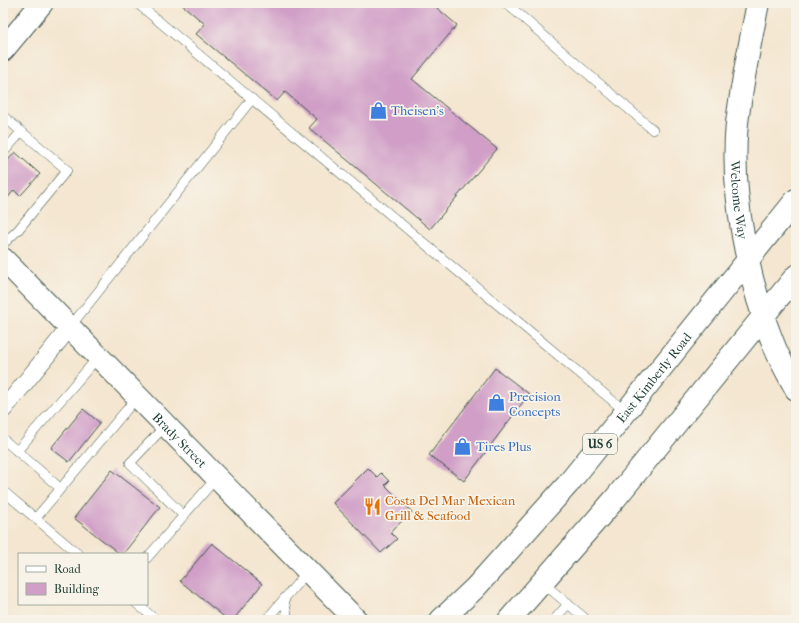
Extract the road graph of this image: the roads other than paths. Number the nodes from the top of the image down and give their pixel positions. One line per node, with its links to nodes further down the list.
1 (42, 3): 5 (main road)
2 (137, 3): 6 (lane)
3 (506, 3): 8 (lane)
4 (758, 3): 14 (main road, Welcome Way)
5 (3, 50)
6 (252, 99): 17 (lane); 22 (lane)
7 (3, 116): 9 (lane)
8 (653, 130)
9 (21, 132): 10 (lane); 12 (lane)
10 (3, 153)
11 (796, 200): 14 (main road, East Kimberly Road / US 6)
12 (3, 244)
13 (3, 259): 17 (main road, Brady Street)
14 (748, 260): 16 (main road, Welcome Way); 22 (main road, East Kimberly Road / US 6)
15 (796, 276): 16 (main road)
16 (764, 315): 19 (main road, Welcome Way); 34 (main road)
17 (70, 327): 18 (main road, Brady Street); 21 (street)
18 (99, 356): 20 (main road, Brady Street); 25 (lane)
19 (796, 389)
20 (138, 396): 23 (main road, Brady Street); 27 (lane)
21 (3, 410)
22 (626, 412): 43 (main road, East Kimberly Road / US 6)
23 (166, 425): 26 (main road, Brady Street); 29 (lane)
24 (3, 439): 25 (lane)
25 (17, 451): 27 (lane)
26 (217, 478): 29 (lane); 33 (main road, Brady Street)
27 (60, 488): 30 (lane)
28 (3, 490): 30 (lane)
29 (184, 516): 32 (lane)
30 (36, 518): 31 (lane)
31 (77, 553)
32 (148, 557)
33 (309, 571): 35 (lane); 42 (main road, Brady Street)
34 (543, 583): 36 (lane); 44 (main road)
35 (284, 599): 40 (lane); 41 (lane)
36 (568, 604): 38 (lane); 45 (lane)
37 (138, 605): 39 (lane)
38 (583, 618)
39 (156, 620)
40 (266, 620)
41 (288, 620)
42 (356, 620)
43 (441, 620)
44 (509, 620)
45 (554, 620)

